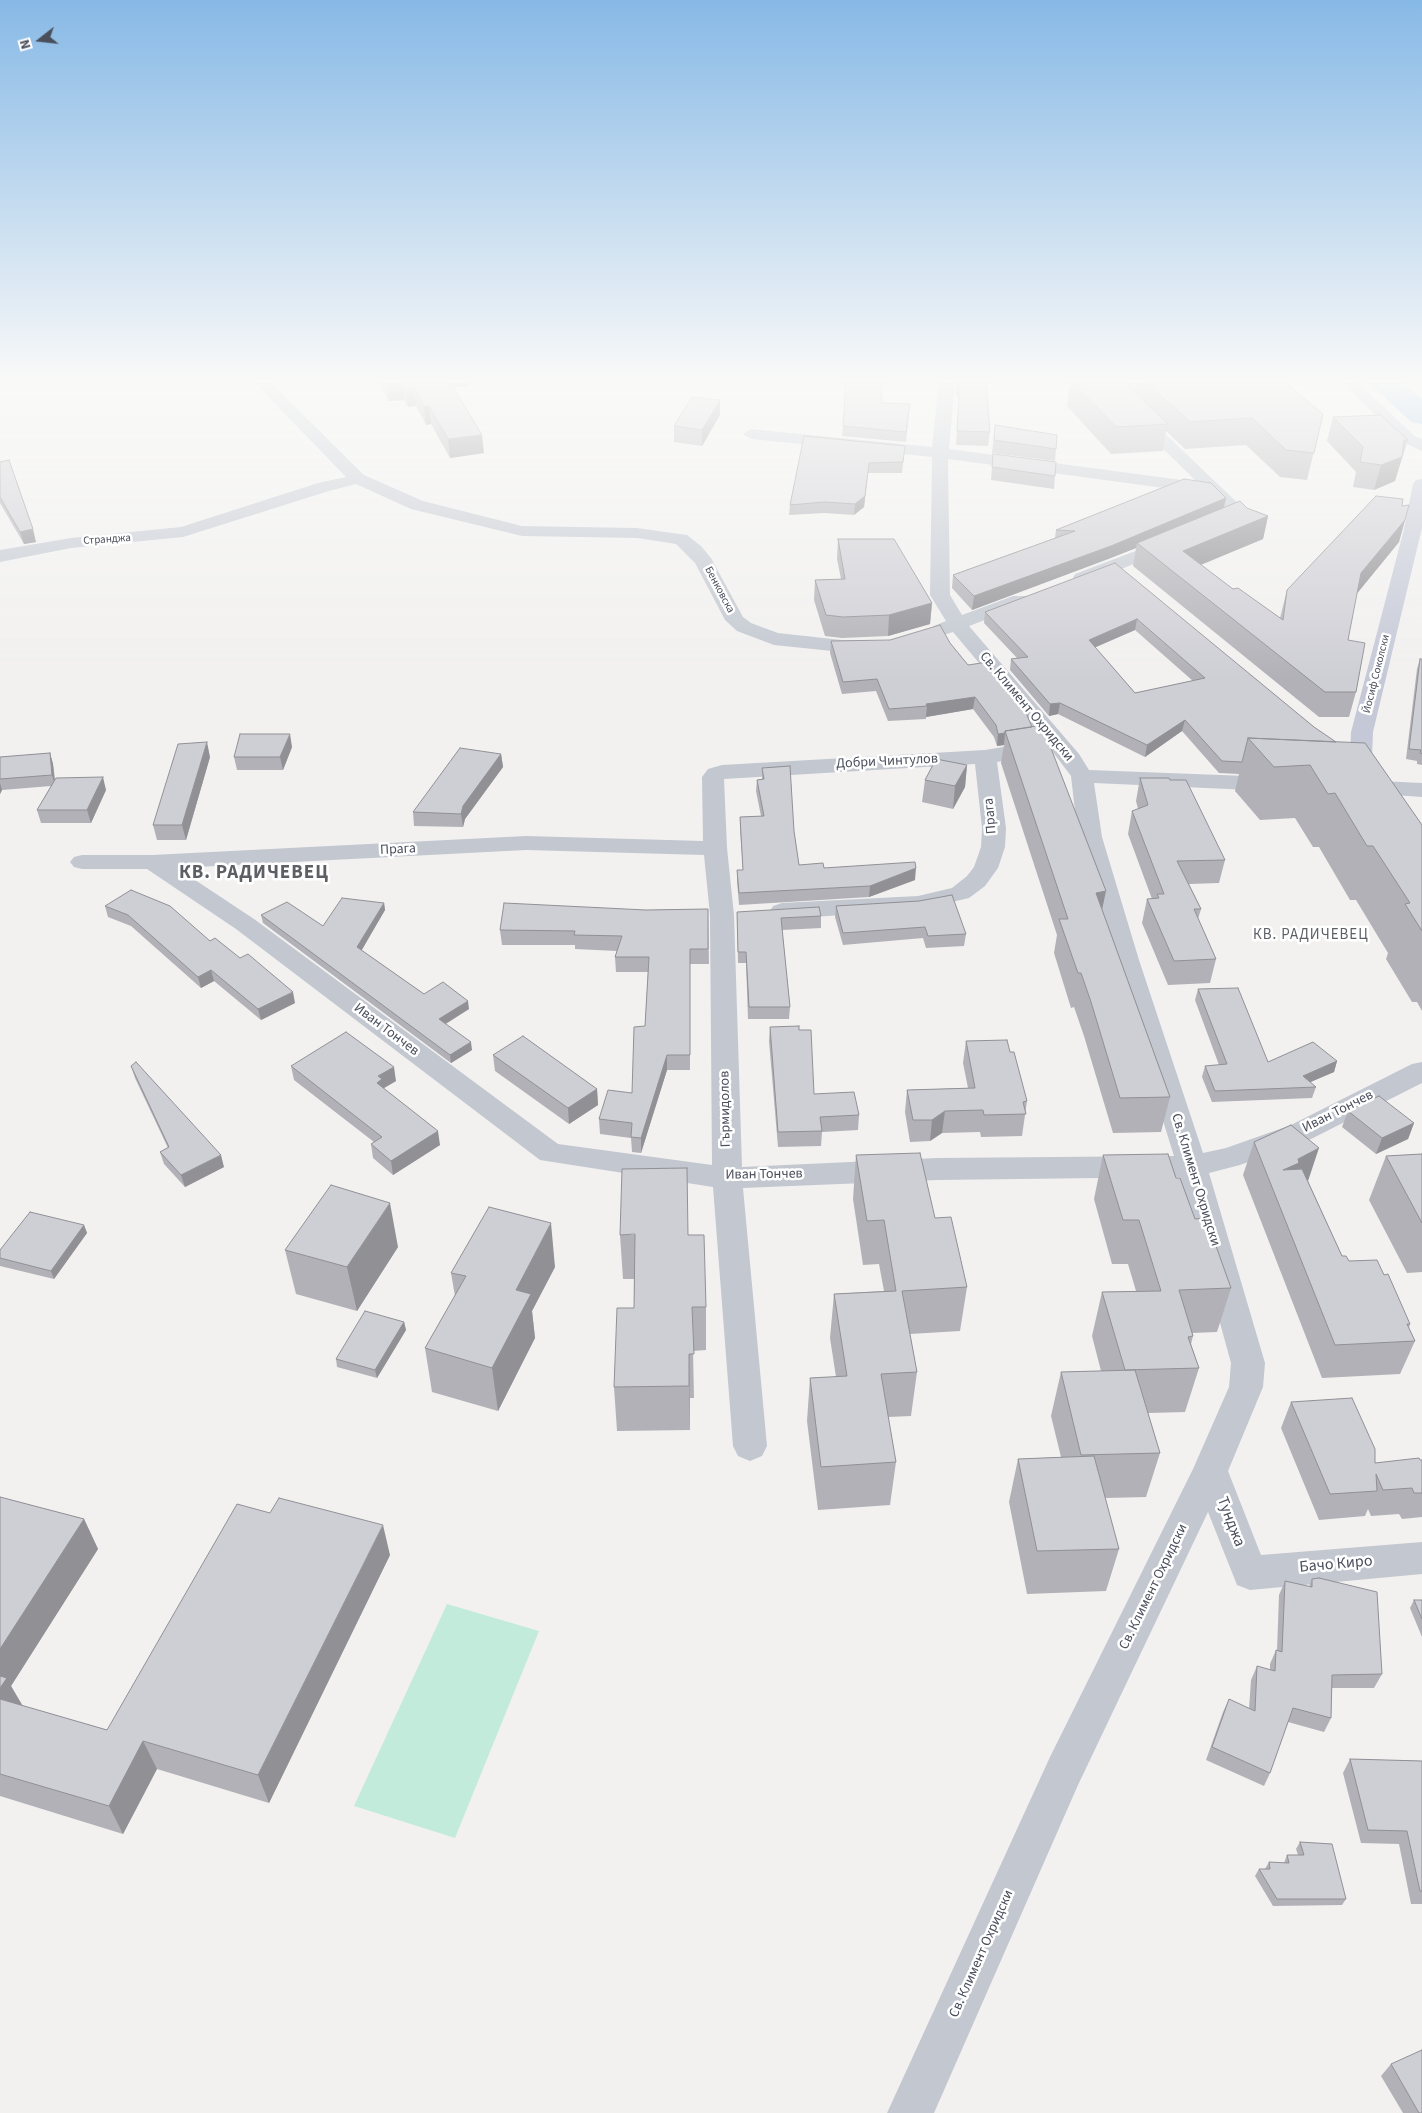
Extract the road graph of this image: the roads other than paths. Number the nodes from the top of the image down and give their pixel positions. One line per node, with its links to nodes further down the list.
1 (350, 481): 9 (street, Странджа)
2 (362, 481): 14 (street, Бенковска)
3 (940, 481): 12 (street, Св. Климент Охридски)
4 (1150, 481): 7 (street)
5 (1205, 481): 7 (street)
6 (1422, 483): 8 (street, Йосиф Соколски)
7 (1214, 489): 10 (street)
8 (1420, 506): 17 (street, Йосиф Соколски)
9 (0, 556)
10 (1063, 585)
11 (1036, 594): 12 (street)
12 (956, 624): 13 (street); 15 (street, Св. Климент Охридски)
13 (920, 636)
14 (889, 644)
15 (1058, 745): 18 (street, Добри Чинтулов); 20 (street, Св. Климент Охридски)
16 (1340, 746): 17 (street)
17 (1361, 756): 23 (street)
18 (985, 757): 19 (street, Добри Чинтулов); 29 (street, Прага)
19 (716, 774): 26 (street, Гърмидолов)
20 (1082, 776): 21 (street); 31 (street, Св. Климент Охридски)
21 (1294, 784)
22 (1342, 786): 23 (street)
23 (1380, 788): 24 (street); 25 (street)
24 (1422, 790)
25 (1397, 812)
26 (715, 848): 28 (street, Прага); 29 (street, Гърмидолов)
27 (82, 862): 28 (street, Прага)
28 (152, 862): 32 (street, Иван Тончев)
29 (742, 914): 32 (street, Гърмидолов)
30 (1422, 1072): 31 (street, Иван Тончев)
31 (1192, 1166): 32 (street, Иван Тончев); 34 (street, Св. Климент Охридски)
32 (727, 1178): 33 (street, Гърмидолов)
33 (750, 1446)
34 (1210, 1471): 36 (street, Тунджа); 37 (street, Св. Климент Охридски)
35 (1422, 1558): 36 (street, Бачо Киро)
36 (1250, 1573)
37 (910, 2113)

